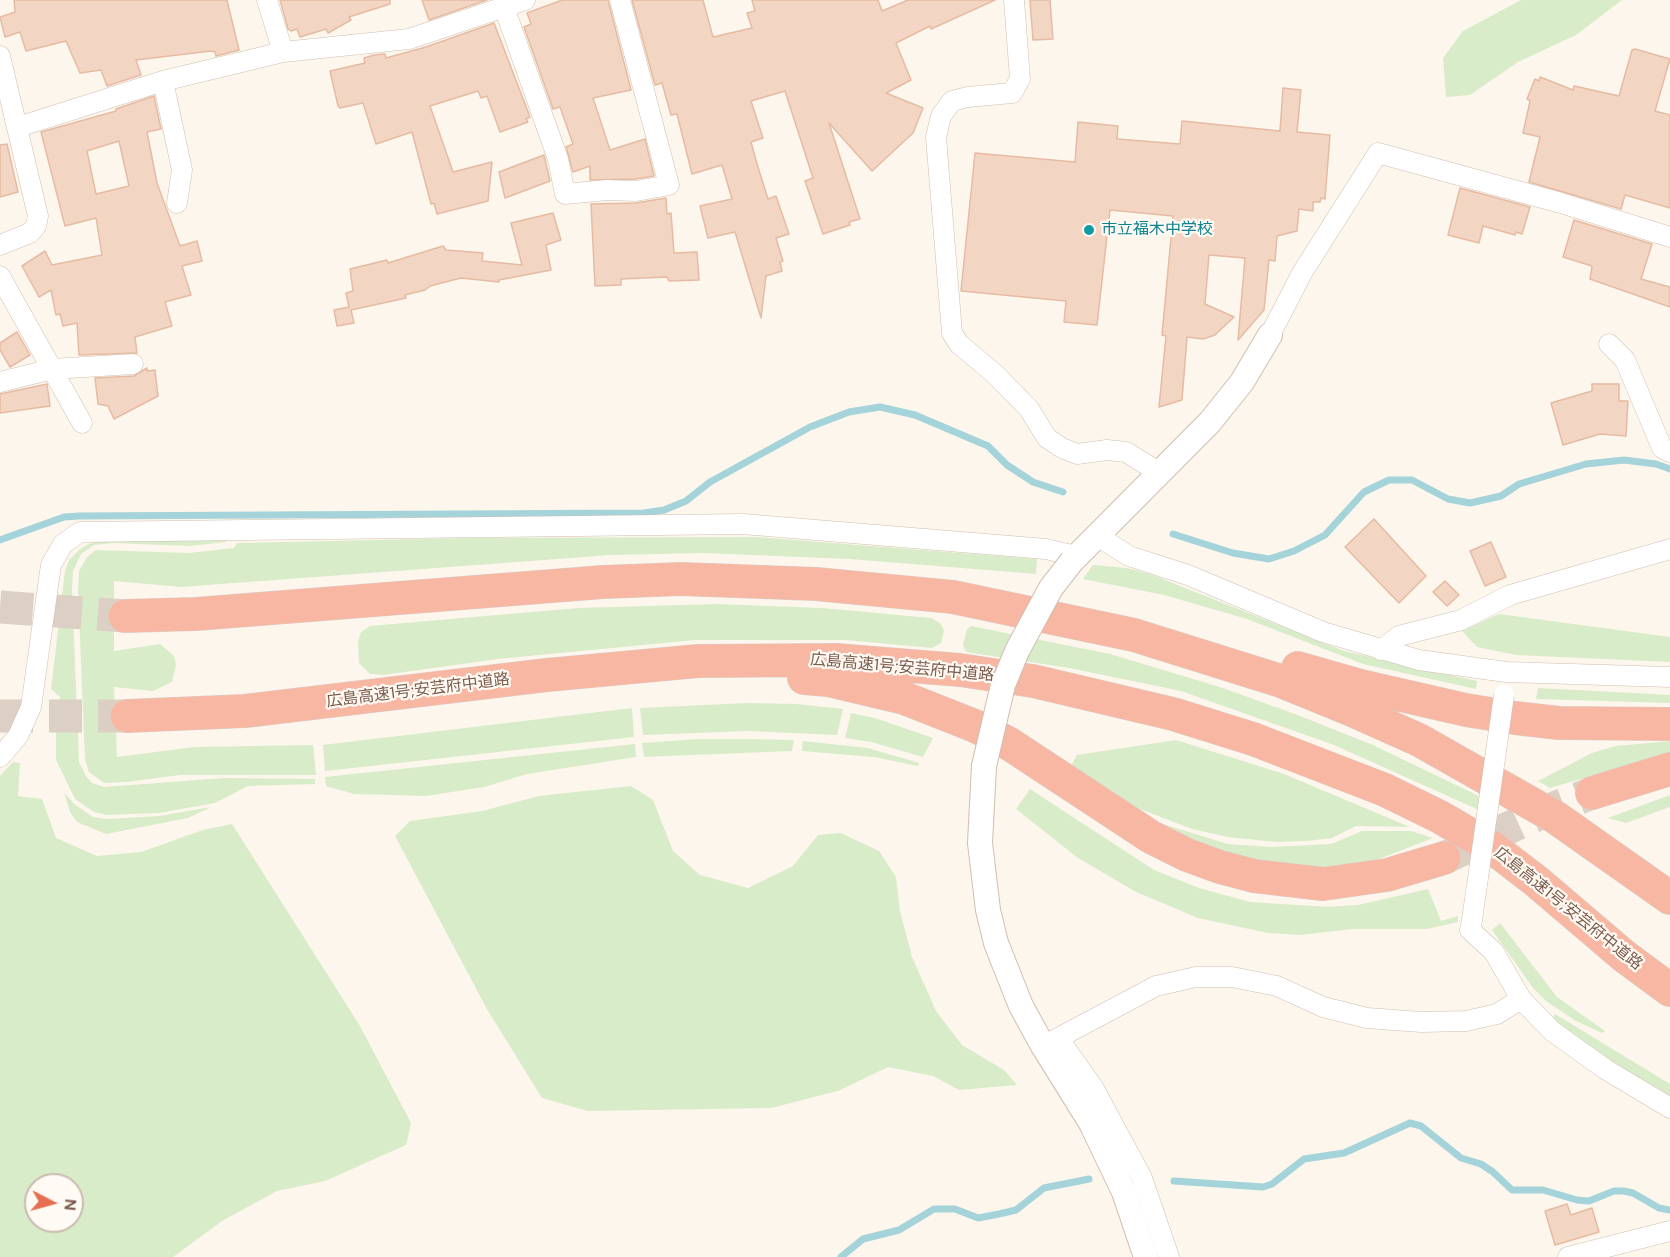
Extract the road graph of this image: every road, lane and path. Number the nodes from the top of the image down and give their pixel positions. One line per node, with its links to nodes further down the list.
1 (267, 0): 6 (street)
2 (525, 0): 5 (street)
3 (620, 0): 5 (street)
4 (1014, 0): 21 (street)
5 (504, 7): 6 (street)
6 (283, 52): 8 (street)
7 (0, 56): 9 (street)
8 (163, 81): 9 (street); 10 (street)
9 (18, 127): 12 (street)
10 (177, 203)
11 (1670, 237): 14 (street)
12 (0, 245)
13 (0, 276): 17 (street)
14 (1270, 335): 21 (street)
15 (1610, 344): 20 (street)
16 (133, 364): 17 (street)
17 (52, 369): 18 (street); 19 (street)
18 (0, 382)
19 (82, 423)
20 (1670, 452)
21 (1160, 473): 22 (street)
22 (1096, 535): 24 (street); 27 (street)
23 (1670, 549): 27 (street)
24 (1074, 559): 33 (street); 40 (street, bridge)
25 (953, 597): 26 (highway); 32 (highway); 37 (highway)
26 (125, 616)
27 (1381, 650): 28 (street)
28 (1506, 672): 29 (street); 39 (street, bridge)
29 (1670, 677)
30 (409, 692): 31 (highway, 広島高速1号;安芸府中道路); 36 (highway); 38 (highway, 広島高速1号;安芸府中道路)
31 (127, 716)
32 (1670, 724)
33 (0, 757)
34 (1670, 769): 35 (highway)
35 (1592, 793)
36 (1444, 858)
37 (1670, 898)
38 (1670, 990)
39 (1521, 999): 40 (street); 41 (street)
40 (1051, 1042): 43 (street); 44 (street)
41 (1670, 1108)
42 (1670, 1230): 45 (street)
43 (1146, 1257)
44 (1169, 1257)
45 (1568, 1257)

